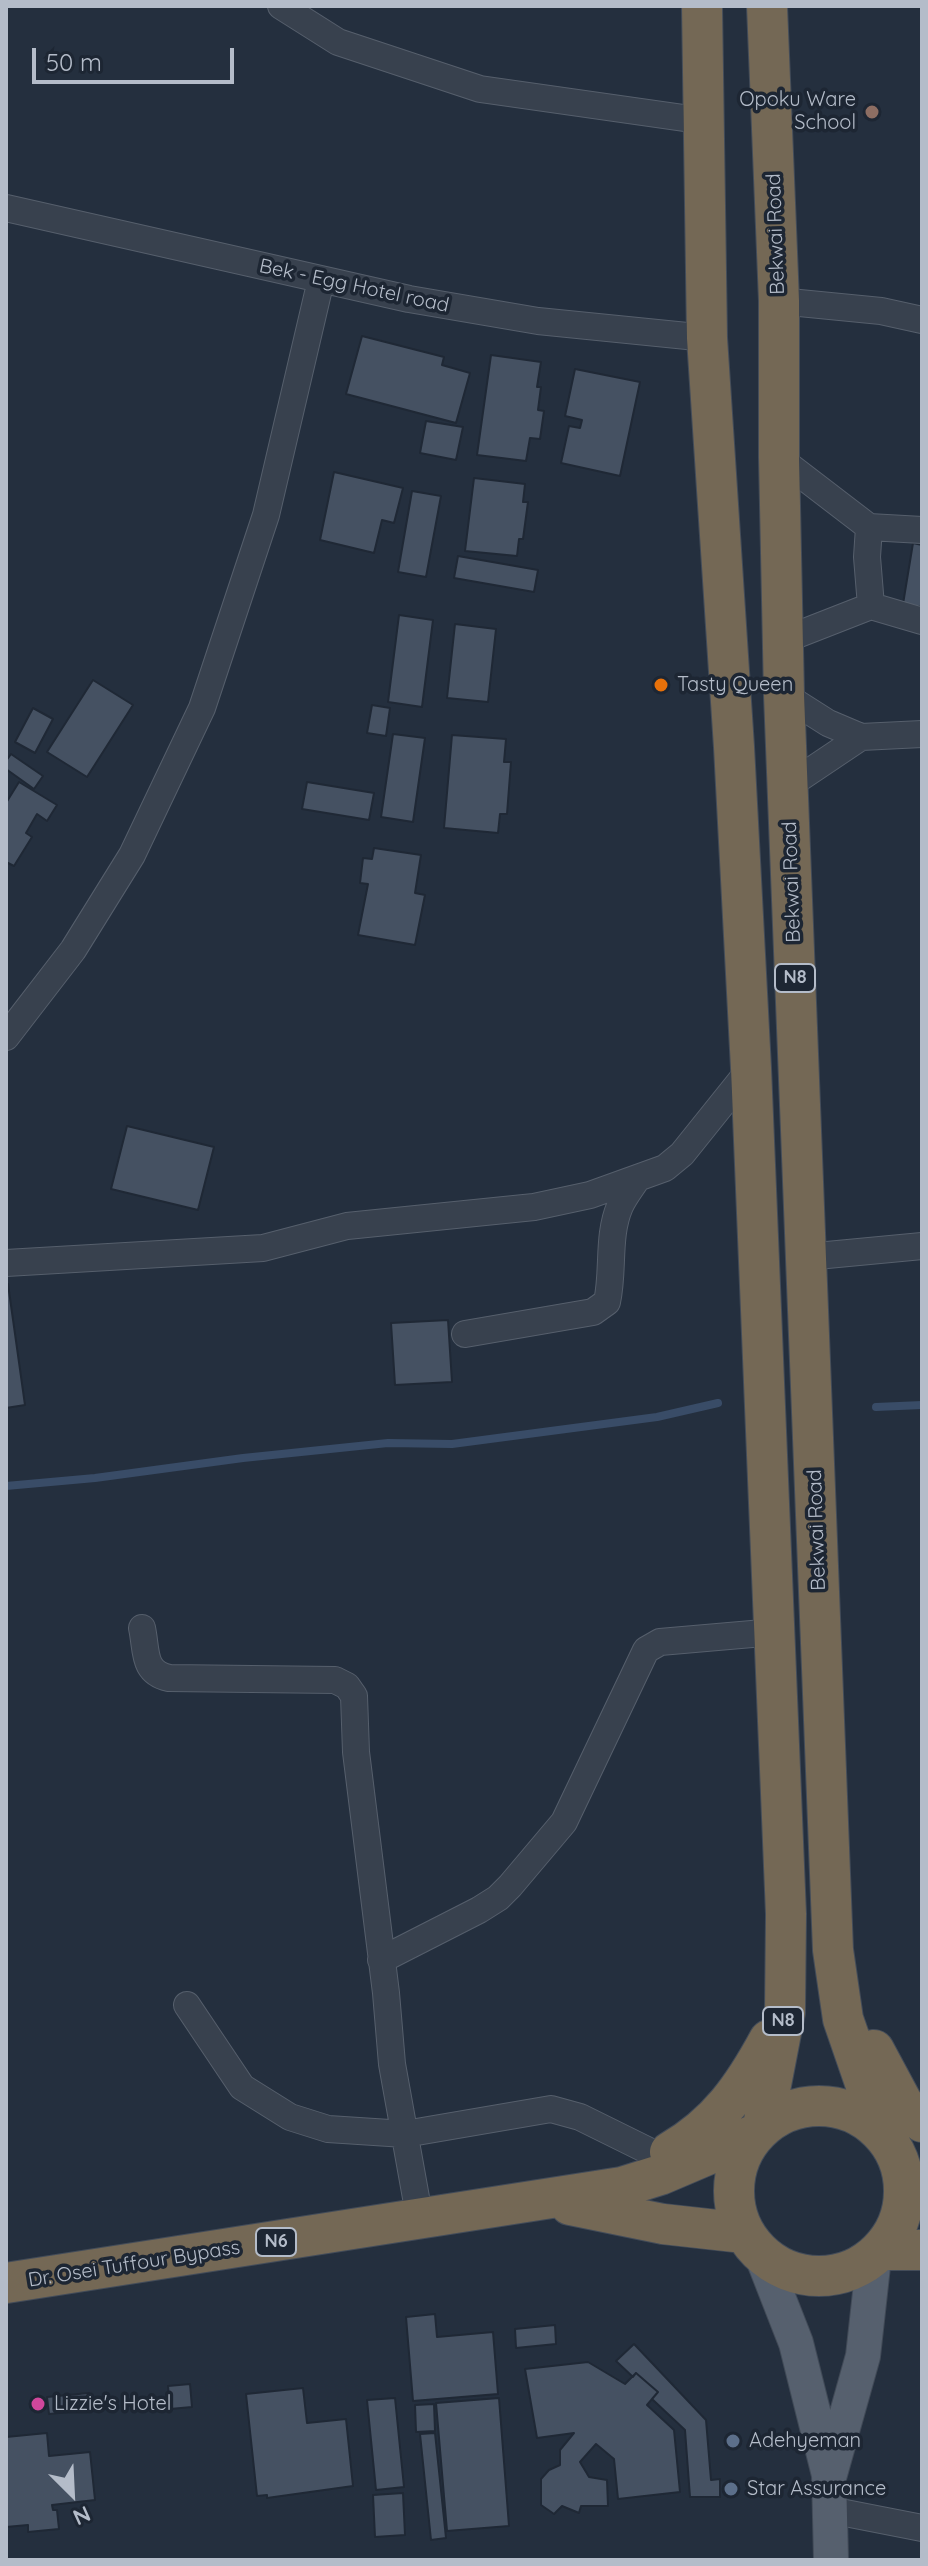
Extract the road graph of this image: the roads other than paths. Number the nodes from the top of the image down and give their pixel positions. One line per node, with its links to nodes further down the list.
1 (281, 6): 5 (street)
2 (702, 6): 4 (highway, N8)
3 (768, 25): 4 (highway); 8 (highway, Bekwai Road / N8)
4 (703, 46): 5 (highway, N8)
5 (705, 121): 10 (highway, N8)
6 (6, 208): 7 (street, Bek - Egg Hotel road)
7 (321, 280): 10 (street, Bek - Egg Hotel road); 21 (street)
8 (779, 301): 9 (street); 11 (highway, Bekwai Road / N8)
9 (922, 320)
10 (707, 338): 22 (highway, N8)
11 (779, 458): 12 (street); 16 (highway, Bekwai Road / N8)
12 (869, 527): 13 (street); 14 (street)
13 (922, 530)
14 (871, 606): 15 (street); 16 (street)
15 (922, 621)
16 (784, 640): 17 (highway, Bekwai Road / N8)
17 (784, 695): 19 (street); 20 (highway, Bekwai Road / N8)
18 (922, 734): 19 (street)
19 (861, 737): 20 (street)
20 (788, 786): 25 (highway, Bekwai Road / N8)
21 (6, 1037)
22 (751, 1068): 23 (street); 29 (highway, N8)
23 (637, 1179): 26 (street); 27 (street)
24 (922, 1246): 25 (street)
25 (806, 1257): 34 (highway, Bekwai Road / N8)
26 (6, 1263)
27 (465, 1334)
28 (142, 1628): 30 (street)
29 (775, 1632): 30 (street); 32 (highway, N8)
30 (381, 1960): 35 (street)
31 (187, 2005): 35 (street)
32 (785, 2012): 33 (highway, N8); 36 (highway)
33 (759, 2130): 34 (highway, N6); 38 (highway, Dr. Osei Tuffour Bypass / N6); 40 (highway)
34 (897, 2131): 37 (highway, N6); 42 (highway)
35 (405, 2134): 36 (street); 39 (street)
36 (661, 2157): 38 (highway)
37 (922, 2160)
38 (560, 2198): 39 (highway, Dr. Osei Tuffour Bypass / N6); 40 (highway, Dr. Osei Tuffour Bypass / N6)
39 (420, 2220): 43 (highway, Dr. Osei Tuffour Bypass / N6)
40 (753, 2244): 42 (highway, N6); 44 (main road)
41 (922, 2250): 42 (highway, N6)
42 (878, 2253): 44 (main road)
43 (6, 2283)
44 (829, 2475): 45 (main road)
45 (830, 2510): 46 (street); 47 (main road)
46 (922, 2528)
47 (831, 2560)

